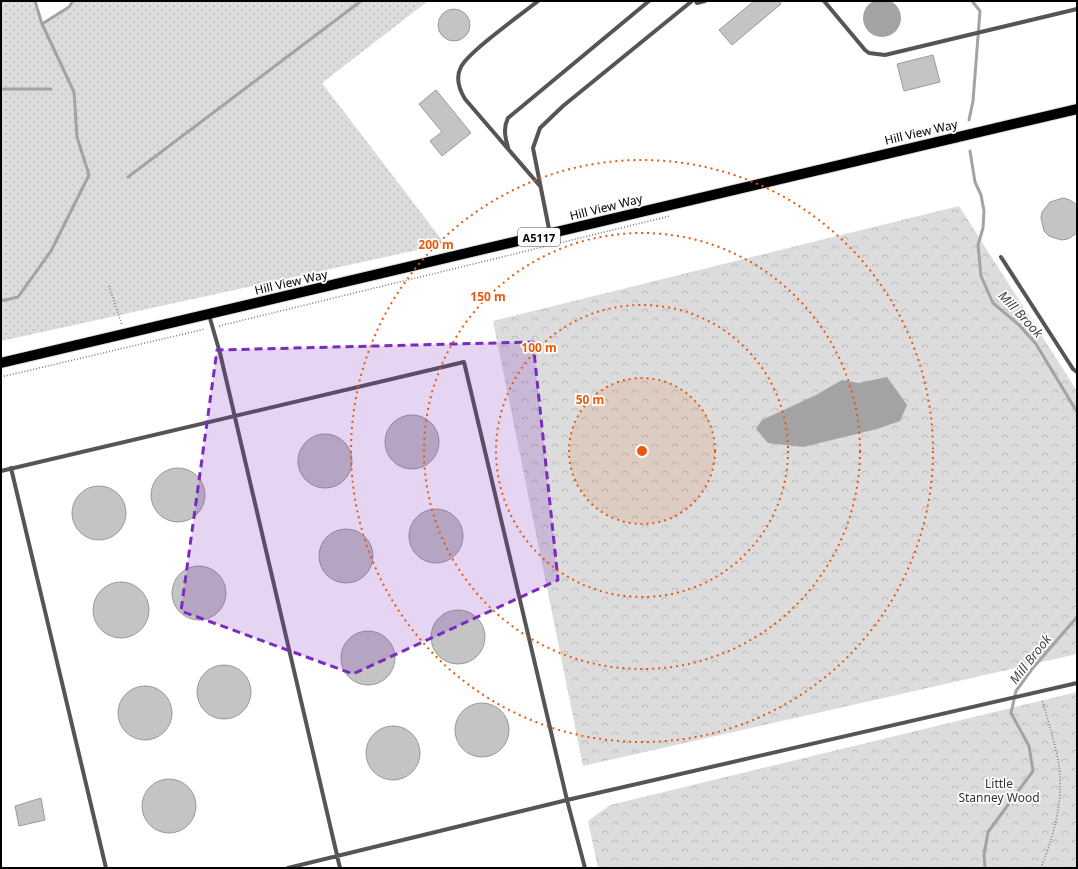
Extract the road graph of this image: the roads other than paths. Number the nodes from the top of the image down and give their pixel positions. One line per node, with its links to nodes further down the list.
1 (538, 1): 9 (lane)
2 (649, 1): 9 (lane)
3 (692, 1): 10 (lane)
4 (696, 1): 5 (lane)
5 (705, 1)
6 (824, 1): 7 (lane)
7 (1077, 9)
8 (1077, 109): 11 (main road, Hill View Way / A5117)
9 (509, 150): 10 (lane)
10 (541, 188): 11 (lane)
11 (550, 234): 13 (main road, Hill View Way / A5117)
12 (1001, 257): 15 (lane)
13 (209, 315): 14 (main road, Hill View Way / A5117); 16 (lane)
14 (1, 364)
15 (1077, 372)
16 (234, 416): 17 (lane); 20 (lane); 21 (lane)
17 (11, 468): 18 (lane); 22 (lane)
18 (1, 471)
19 (1077, 683): 20 (lane)
20 (567, 800): 21 (lane); 25 (lane)
21 (337, 856): 23 (lane); 24 (lane)
22 (106, 868)
23 (288, 868)
24 (340, 868)
25 (585, 868)

